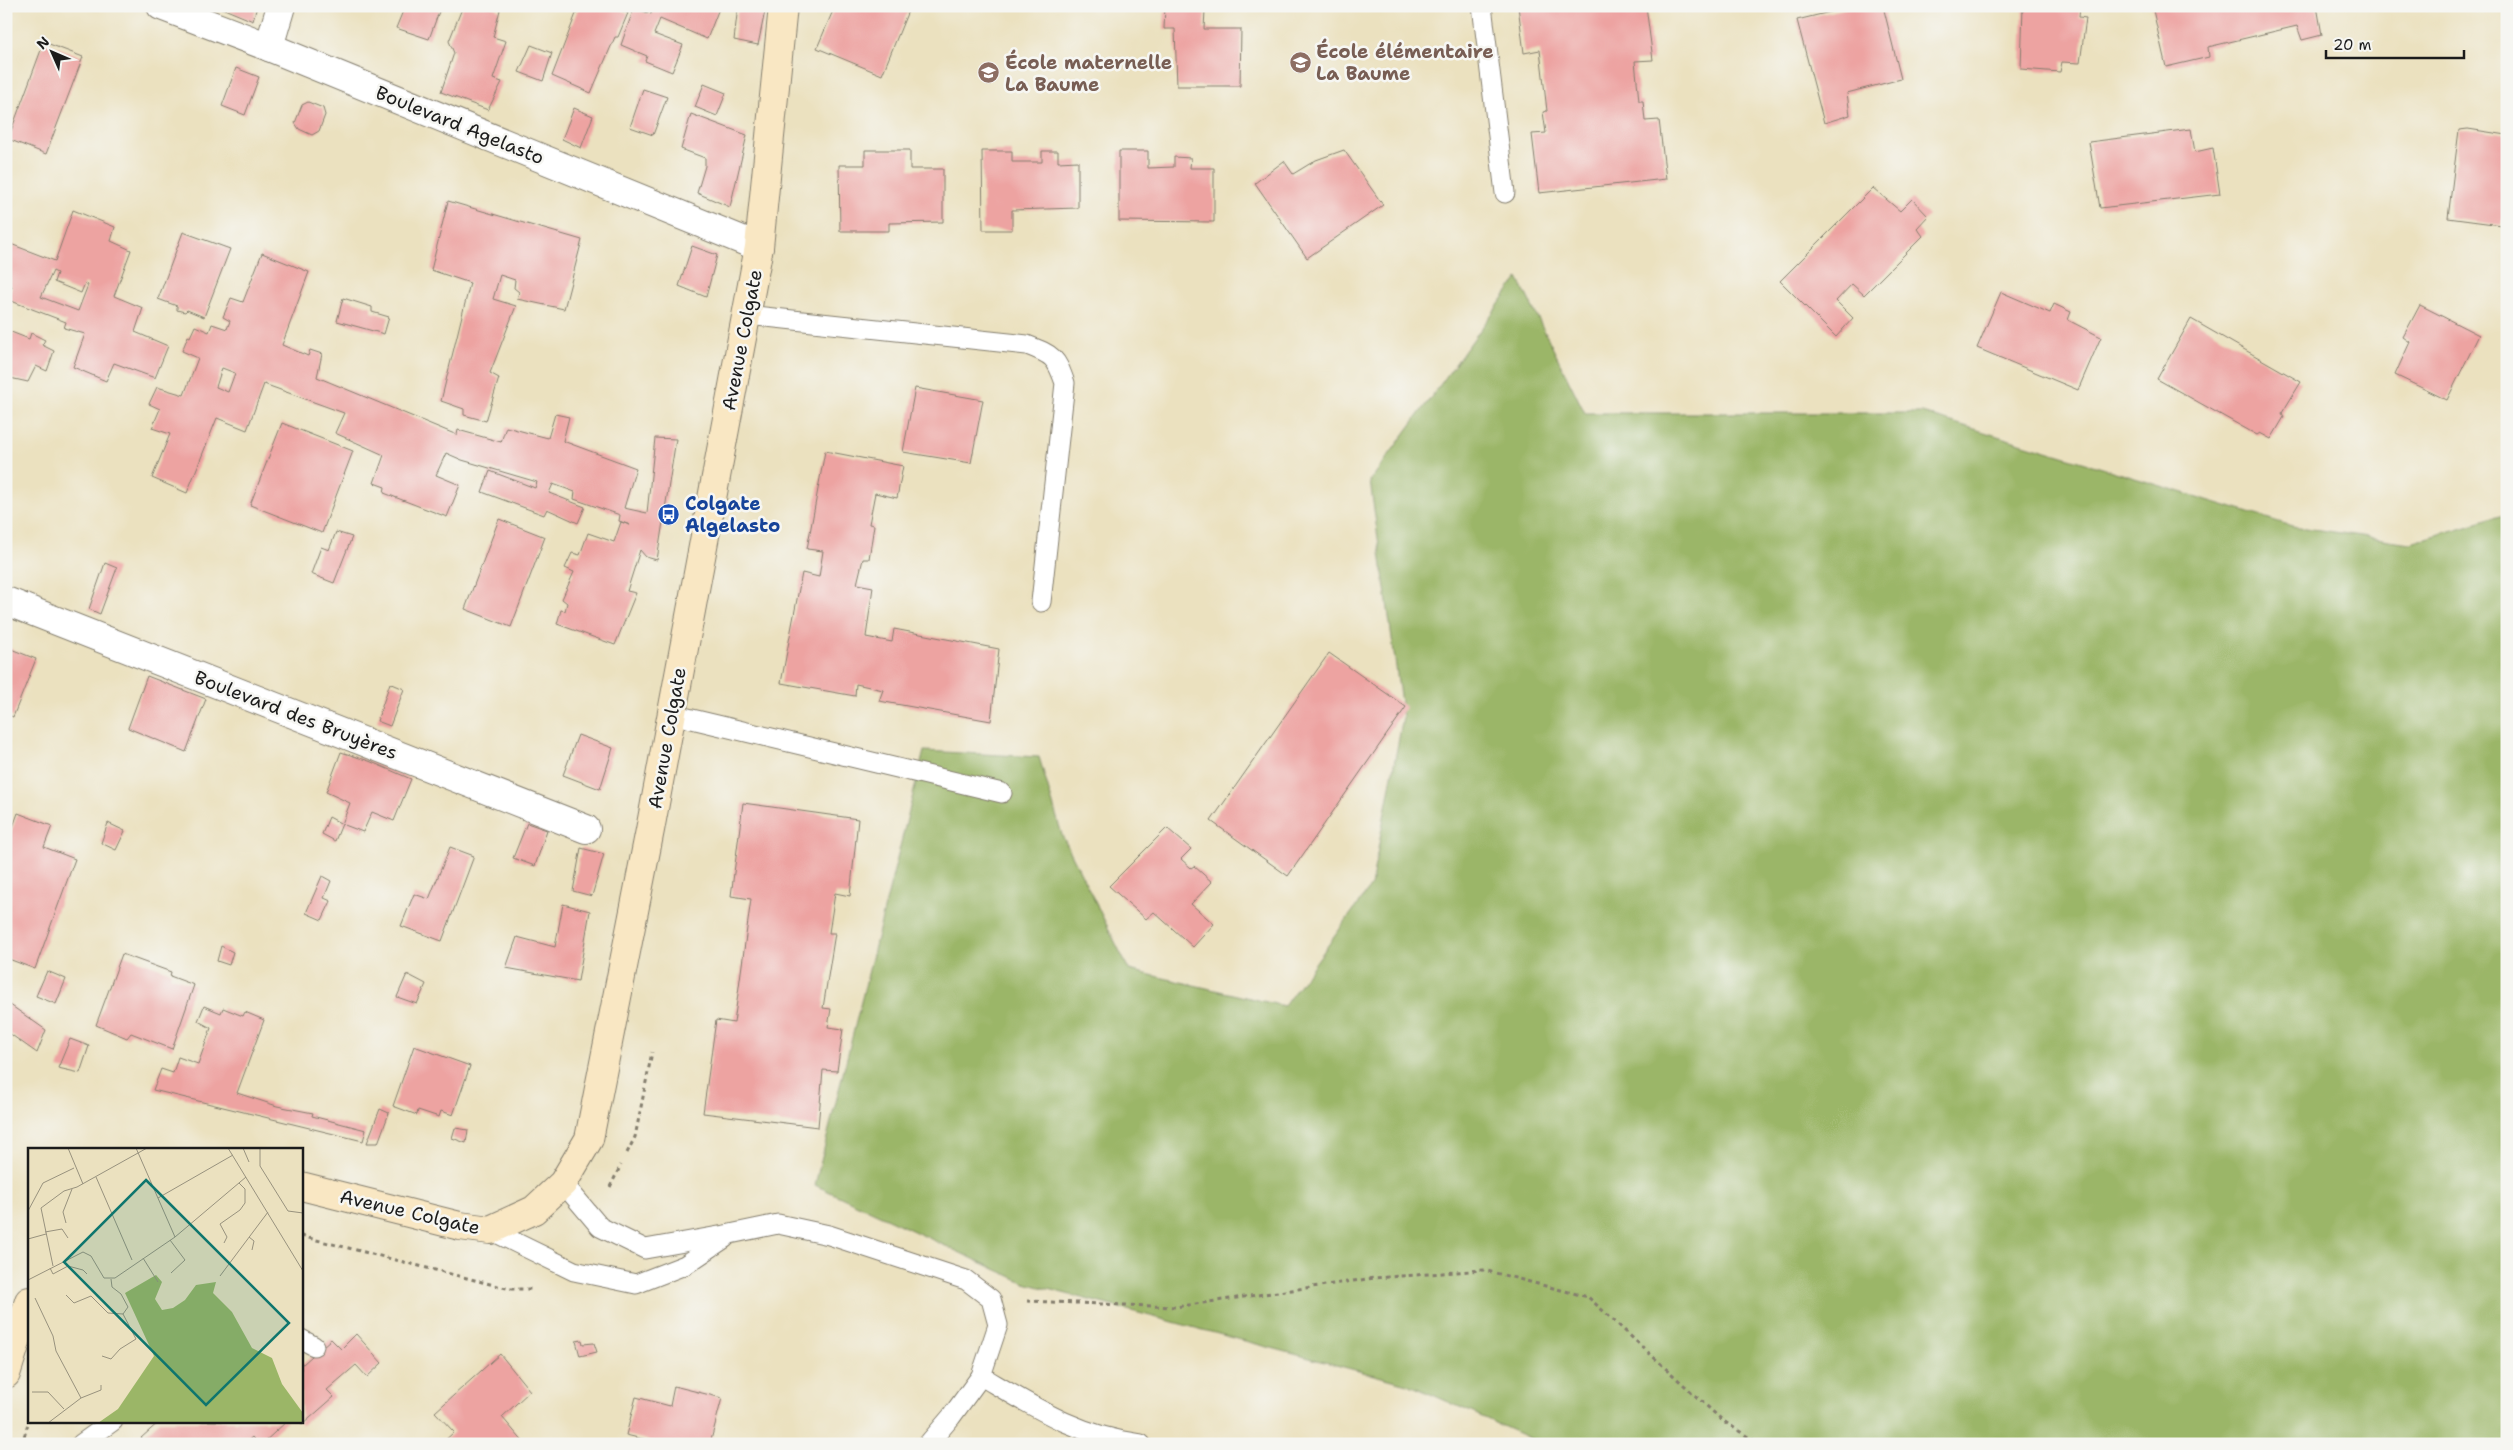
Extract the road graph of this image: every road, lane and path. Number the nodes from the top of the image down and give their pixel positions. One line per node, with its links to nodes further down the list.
1 (160, 6): 5 (street, Boulevard Agelasto)
2 (281, 6): 5 (street)
3 (783, 6): 7 (street, Avenue Colgate)
4 (1482, 6): 6 (lane)
5 (270, 47): 7 (street, Boulevard Agelasto)
6 (1505, 193)
7 (759, 247): 8 (street, Avenue Colgate)
8 (747, 315): 10 (lane); 11 (street, Avenue Colgate)
9 (6, 601): 13 (street, Boulevard des Bruyères)
10 (1041, 602)
11 (671, 714): 12 (lane); 14 (street, Avenue Colgate)
12 (1002, 793)
13 (586, 829)
14 (562, 1183): 16 (street, Avenue Colgate); 17 (lane)
15 (302, 1186): 16 (street, Avenue Colgate)
16 (490, 1230): 17 (lane)
17 (730, 1234): 20 (lane)
18 (302, 1236): 19 (path)
19 (537, 1289)
20 (991, 1299): 23 (lane); 30 (path)
21 (28, 1304): 22 (street)
22 (6, 1374)
23 (980, 1376): 28 (lane); 29 (lane)
24 (28, 1422): 26 (path)
25 (112, 1422): 27 (lane)
26 (22, 1444)
27 (81, 1444)
28 (928, 1444)
29 (1141, 1444)
30 (1759, 1444)

